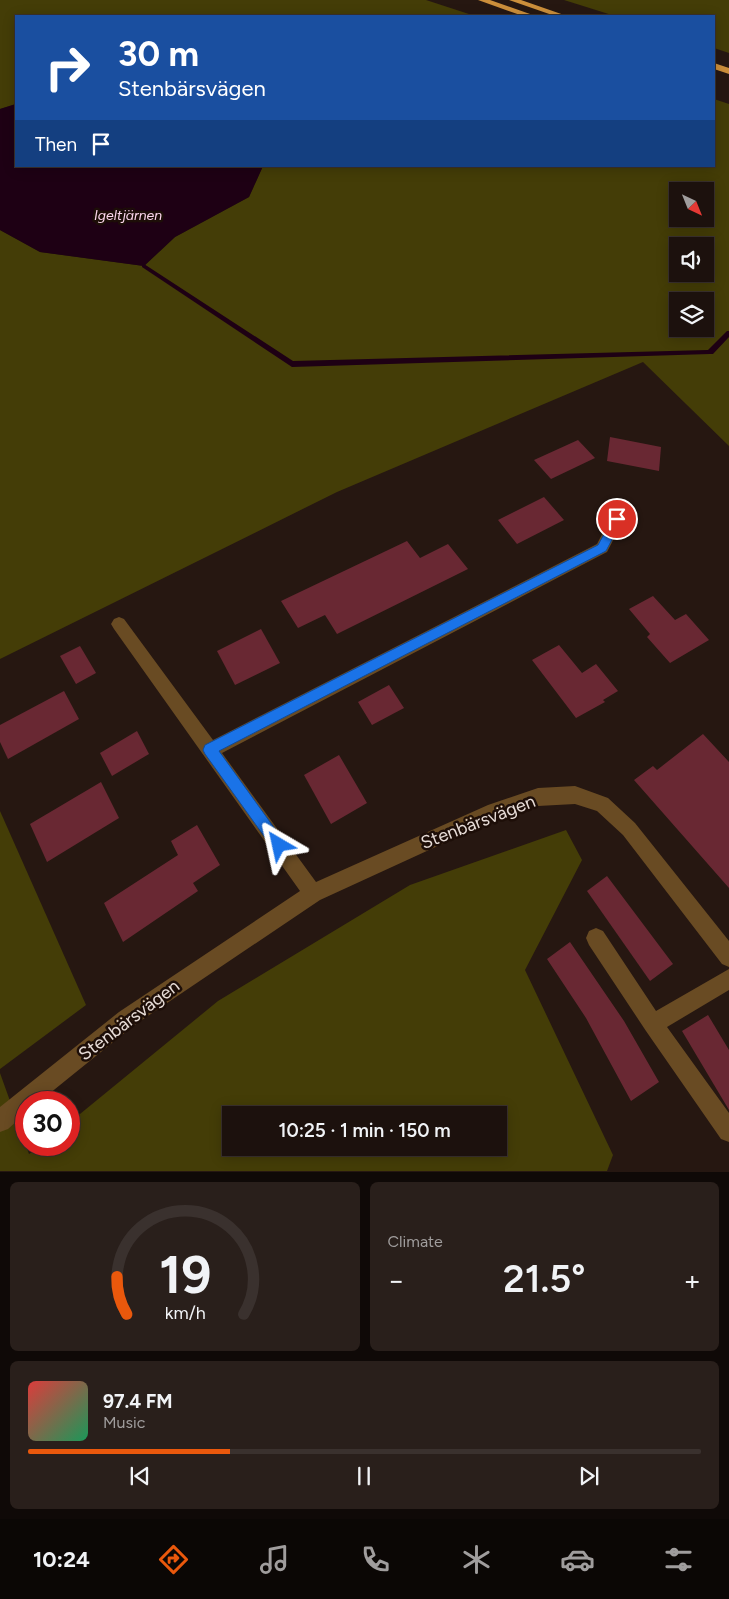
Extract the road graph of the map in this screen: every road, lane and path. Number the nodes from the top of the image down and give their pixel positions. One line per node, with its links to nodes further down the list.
1 (482, 0): 3 (highway)
2 (513, 0): 4 (highway)
3 (529, 15)
4 (560, 15)
5 (715, 66): 6 (highway)
6 (729, 71)
7 (715, 76): 8 (highway)
8 (729, 81)
9 (617, 519): 11 (street)
10 (119, 624): 11 (street)
11 (210, 750): 12 (street)
12 (313, 892): 14 (street, Stenbärsvägen); 17 (street, Stenbärsvägen)
13 (596, 938): 16 (street)
14 (727, 948)
15 (729, 979): 16 (street)
16 (653, 1024): 18 (street)
17 (0, 1121)
18 (729, 1131)

